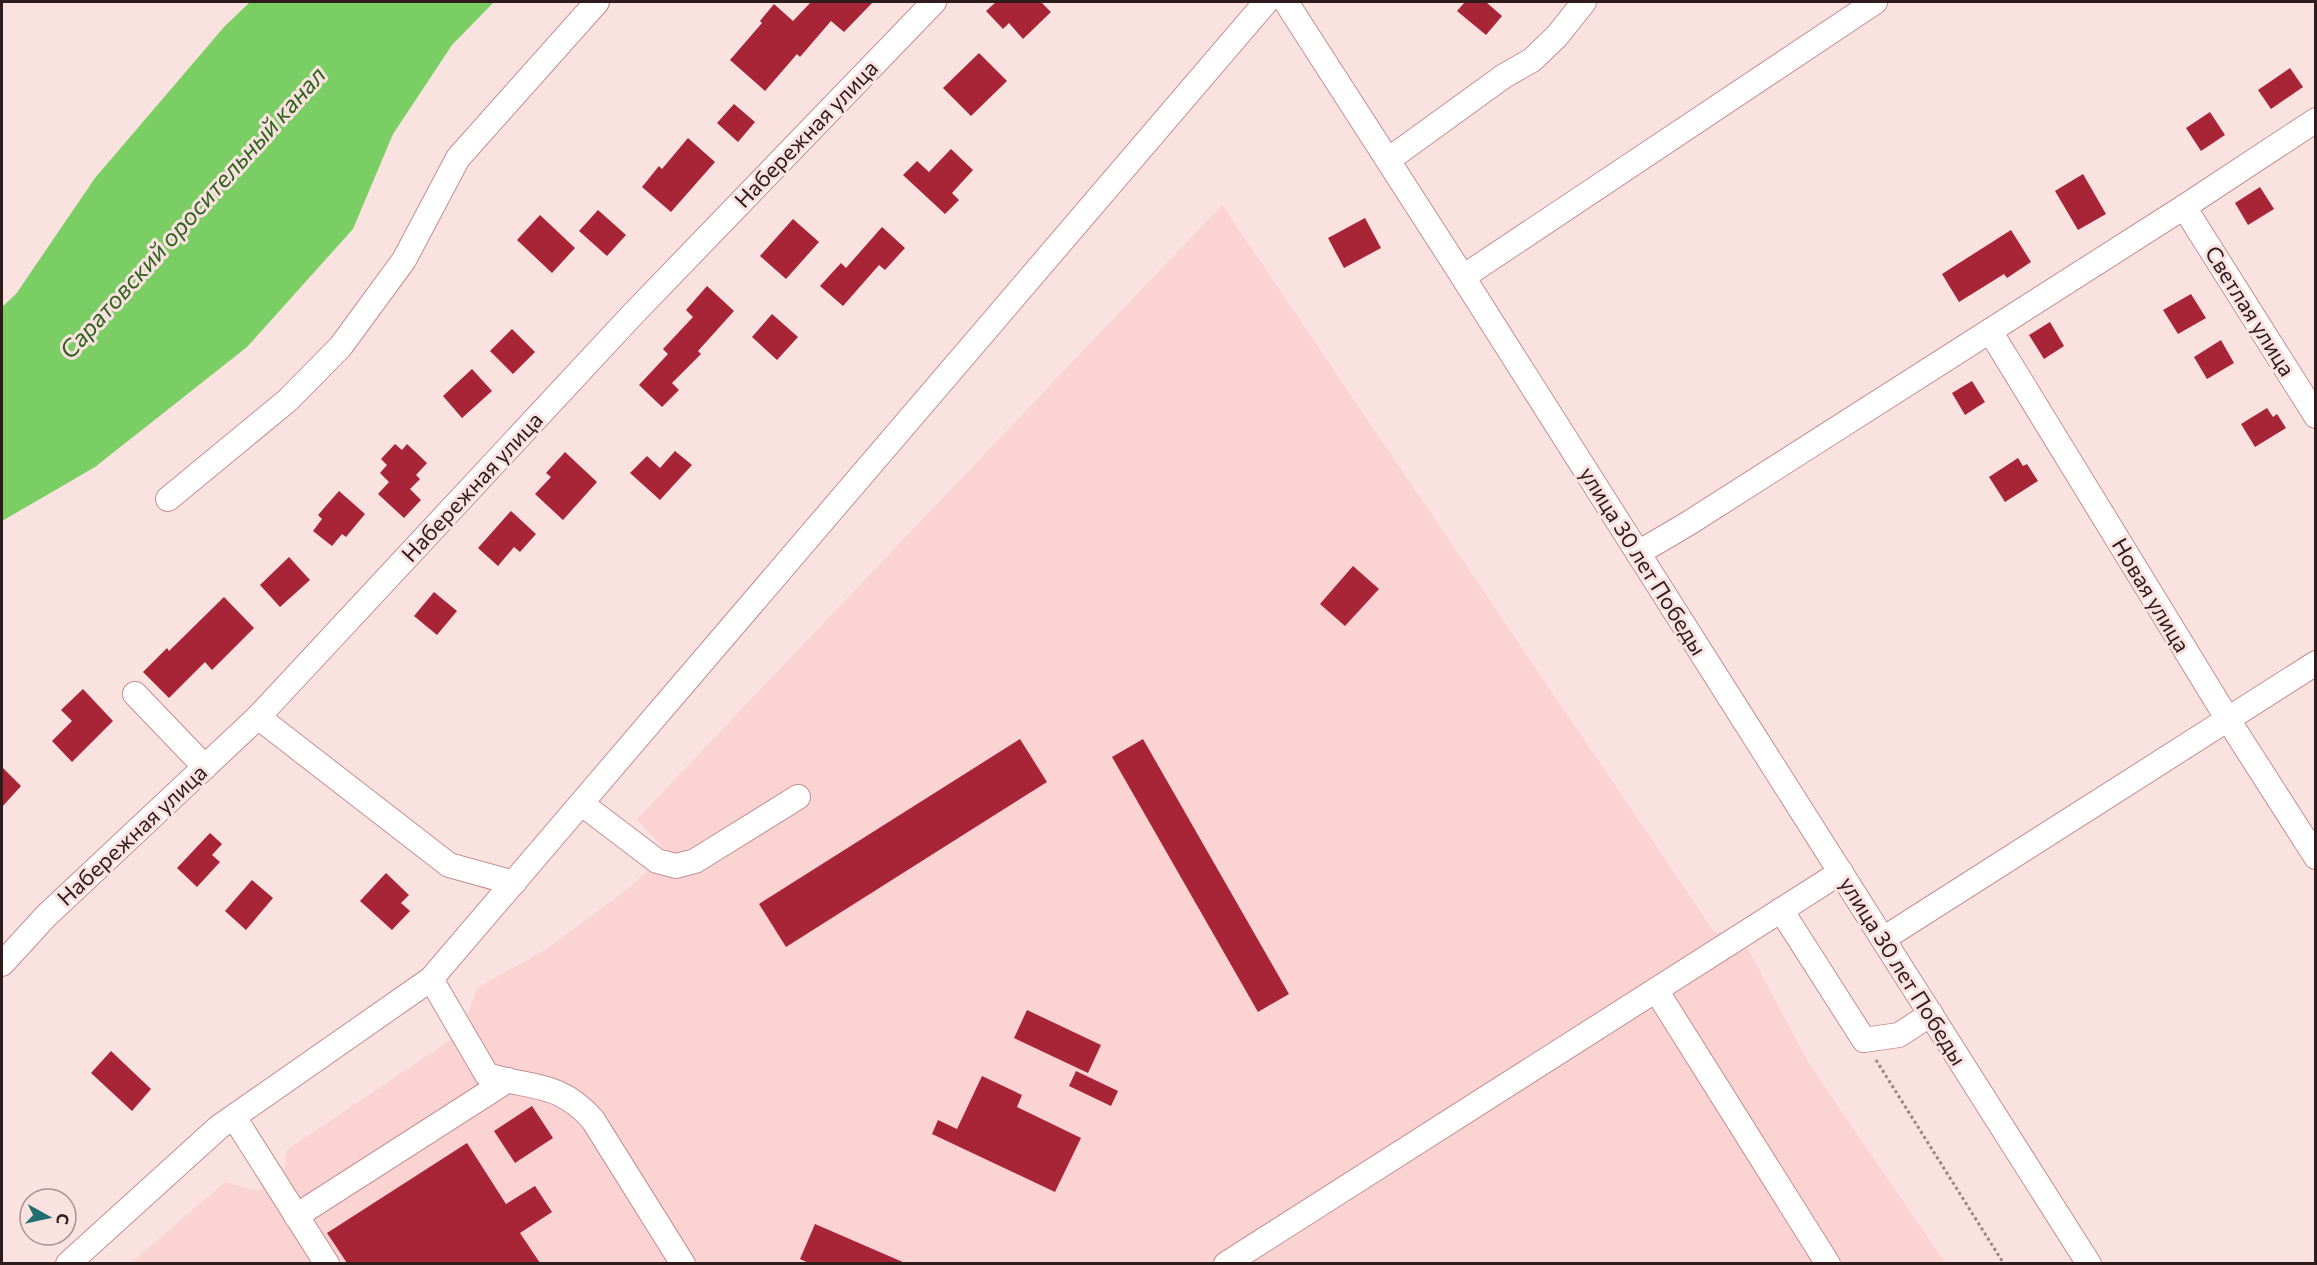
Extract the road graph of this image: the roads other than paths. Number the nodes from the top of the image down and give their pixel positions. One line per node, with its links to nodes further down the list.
1 (597, 2): 13 (street)
2 (934, 2): 17 (street, Набережная улица)
3 (1266, 2): 21 (street)
4 (1286, 2): 8 (street, улица 30 лет Победы)
5 (1584, 2): 8 (street)
6 (1875, 2): 10 (street)
7 (2316, 120): 9 (street)
8 (1388, 160): 10 (street, улица 30 лет Победы)
9 (2184, 207): 11 (street); 12 (street, Светлая улица)
10 (1463, 277): 14 (street, улица 30 лет Победы)
11 (1990, 331): 14 (street); 18 (street, Новая улица)
12 (2316, 416)
13 (168, 499)
14 (1638, 553): 23 (street, улица 30 лет Победы)
15 (2316, 663): 18 (street)
16 (135, 694): 19 (street)
17 (258, 717): 19 (street, Набережная улица); 24 (street)
18 (2227, 718): 22 (street, Новая улица); 26 (street)
19 (205, 767): 27 (street, Набережная улица)
20 (798, 797): 21 (street)
21 (582, 804): 24 (street)
22 (2316, 857)
23 (1840, 872): 25 (street); 26 (street, улица 30 лет Победы)
24 (514, 883): 28 (street)
25 (1781, 910): 29 (street); 30 (street)
26 (1883, 939): 30 (street, улица 30 лет Победы)
27 (2, 964)
28 (431, 979): 31 (street); 32 (street)
29 (1656, 990): 37 (street); 38 (street)
30 (1931, 1014): 39 (street, улица 30 лет Победы)
31 (508, 1080): 33 (street); 36 (street)
32 (234, 1117): 33 (street); 34 (street)
33 (296, 1216): 35 (street)
34 (68, 1263)
35 (327, 1263)
36 (683, 1263)
37 (1226, 1263)
38 (1828, 1263)
39 (2089, 1263)

